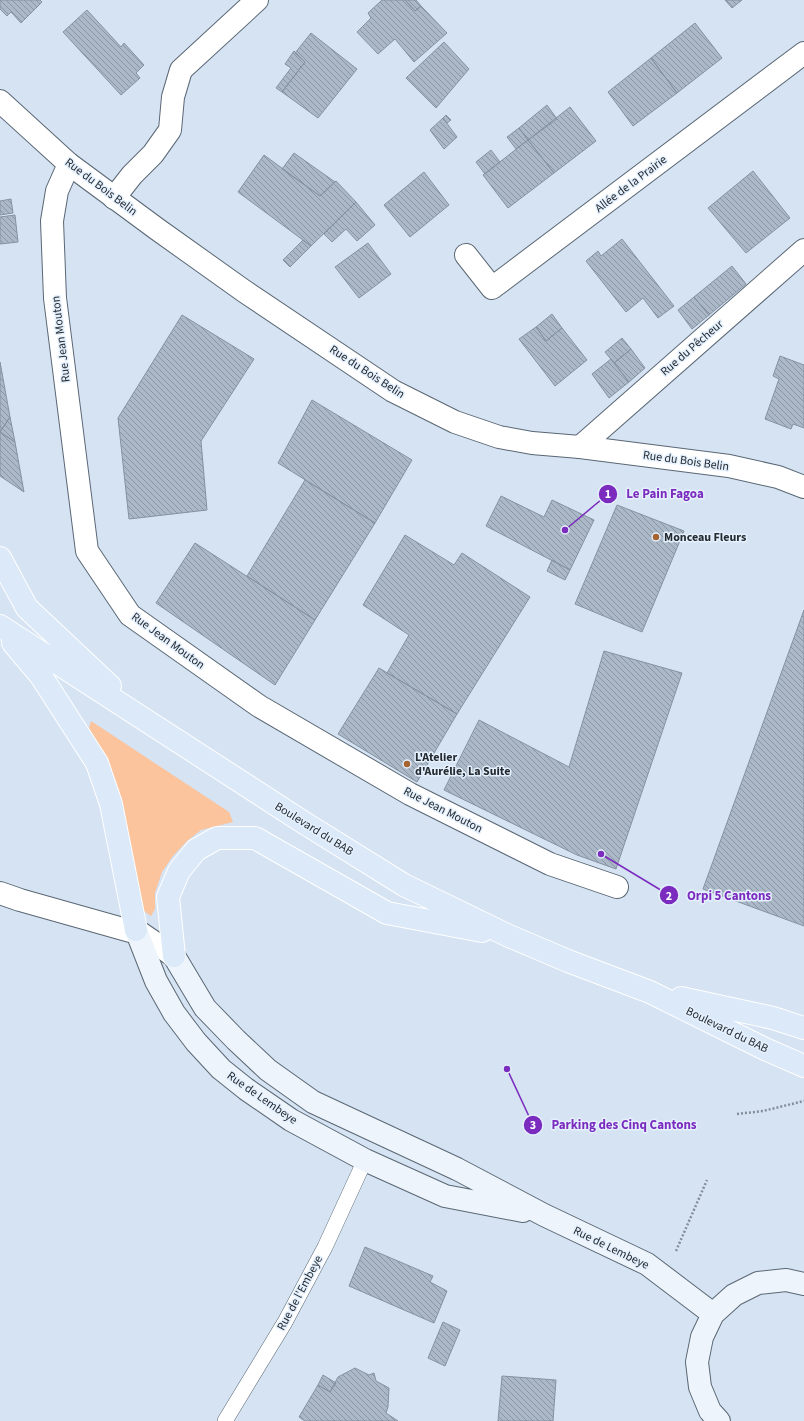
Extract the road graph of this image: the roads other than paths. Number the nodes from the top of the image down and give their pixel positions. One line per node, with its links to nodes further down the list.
1 (257, 0): 5 (street)
2 (804, 53): 7 (street, Allée de la Prairie)
3 (0, 101): 4 (street, Rue du Bois Belin)
4 (69, 164): 5 (street, Rue du Bois Belin); 13 (street, Rue Jean Mouton)
5 (114, 198): 8 (street, Rue du Bois Belin)
6 (804, 250): 8 (street, Rue du Pêcheur)
7 (466, 255)
8 (580, 447): 9 (street, Rue du Bois Belin)
9 (804, 487)
10 (0, 558): 12 (main road)
11 (0, 627): 12 (main road, Boulevard du BAB); 15 (main road)
12 (152, 725): 16 (main road, Boulevard du BAB)
13 (618, 887)
14 (0, 893): 15 (street)
15 (136, 930): 17 (street); 21 (main road, Rue de Lembeye)
16 (509, 936): 17 (main road); 18 (main road, Boulevard du BAB)
17 (174, 956): 22 (main road, Rue de Lembeye)
18 (650, 992): 19 (main road, Boulevard du BAB); 20 (main road, Boulevard du BAB)
19 (804, 1028)
20 (804, 1066)
21 (365, 1160): 22 (main road, Rue de Lembeye); 25 (lane, Rue de l'Embeye)
22 (544, 1215): 24 (main road, Rue de Lembeye)
23 (804, 1284): 24 (main road)
24 (714, 1314): 26 (main road)
25 (226, 1421)
26 (719, 1421)

